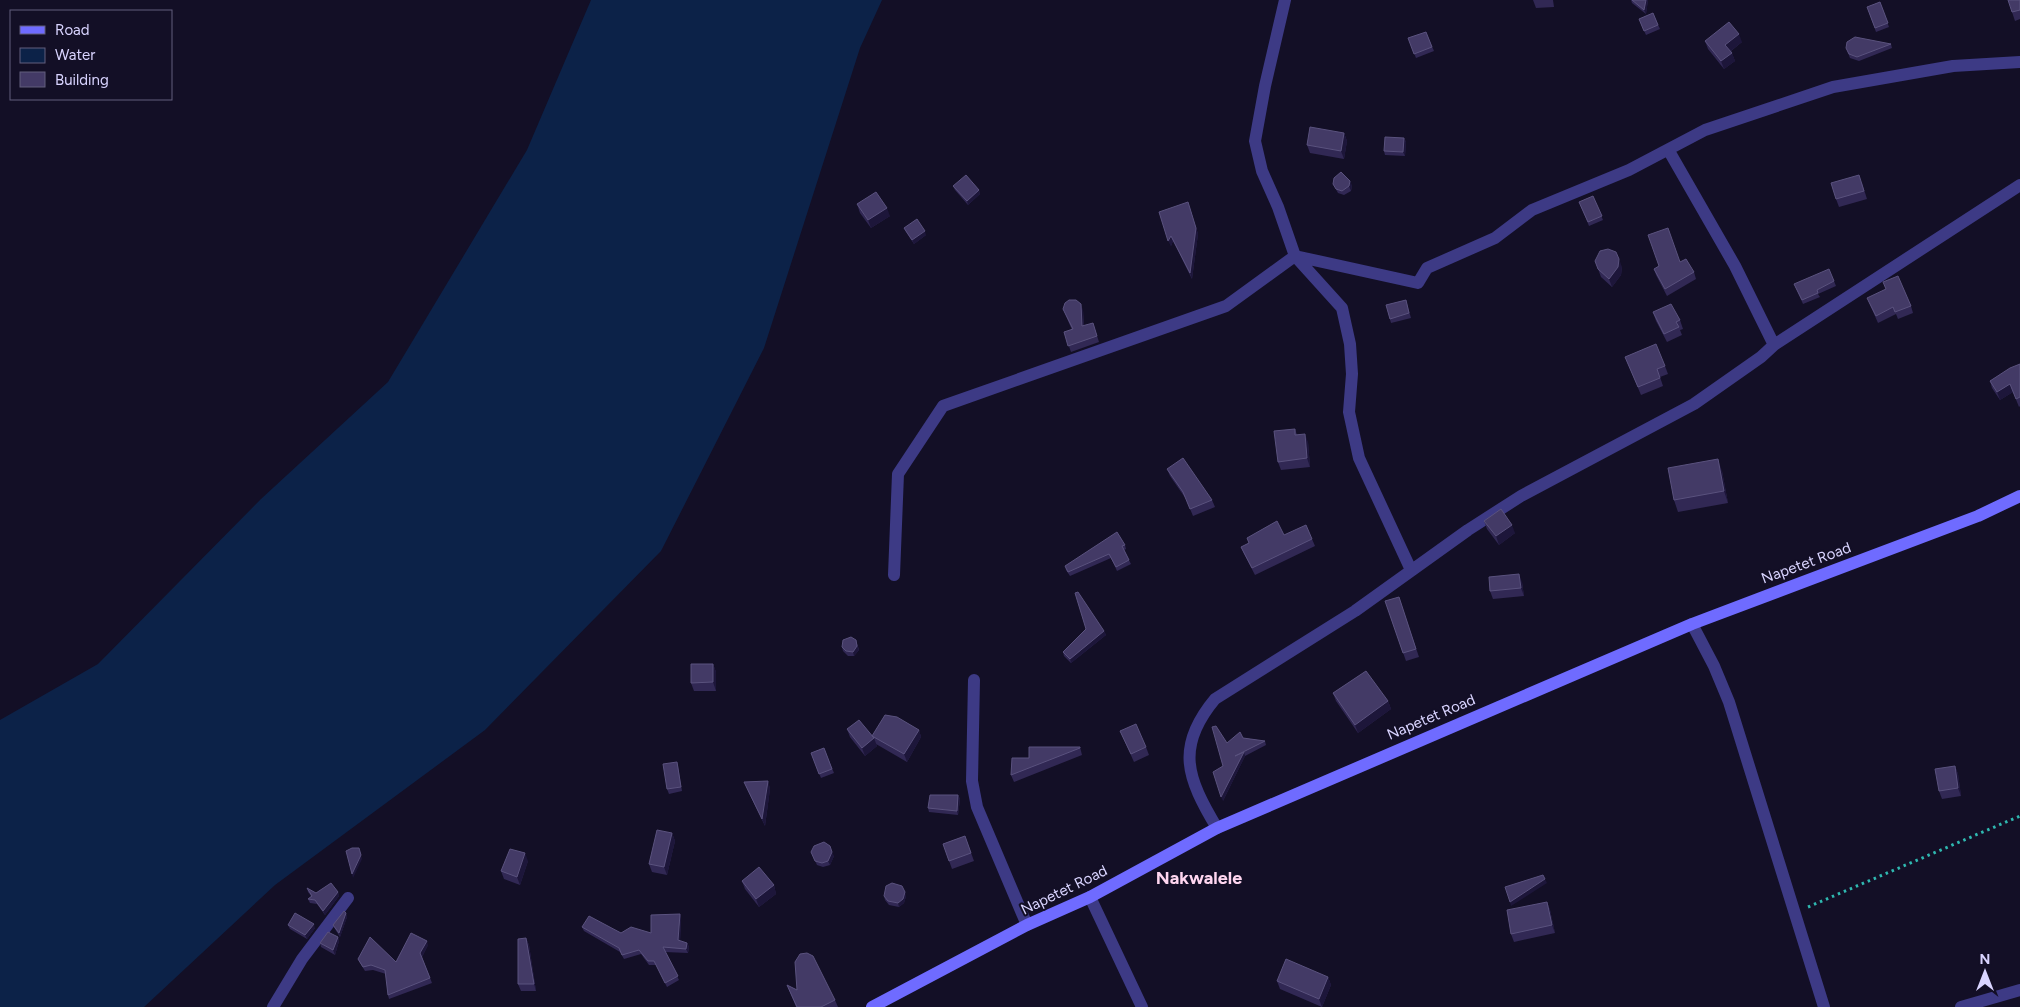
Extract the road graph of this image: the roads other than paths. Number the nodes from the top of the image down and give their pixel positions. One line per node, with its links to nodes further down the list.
1 (1285, 0): 5 (street)
2 (2020, 62): 3 (street)
3 (1669, 151): 5 (street); 6 (street)
4 (2020, 185): 6 (street)
5 (1296, 256): 8 (street); 9 (street)
6 (1774, 345): 8 (street)
7 (2020, 496): 10 (main road, Napetet Road)
8 (1411, 570): 12 (street)
9 (894, 574)
10 (1692, 624): 12 (main road, Napetet Road); 20 (street)
11 (974, 680): 15 (street)
12 (1217, 828): 13 (main road, Napetet Road)
13 (1090, 896): 15 (main road, Napetet Road); 19 (street)
14 (348, 898): 17 (street)
15 (1027, 925): 18 (main road, Napetet Road)
16 (2020, 990): 21 (street)
17 (273, 1007)
18 (872, 1007)
19 (1142, 1007)
20 (1824, 1007)
21 (1961, 1007)

